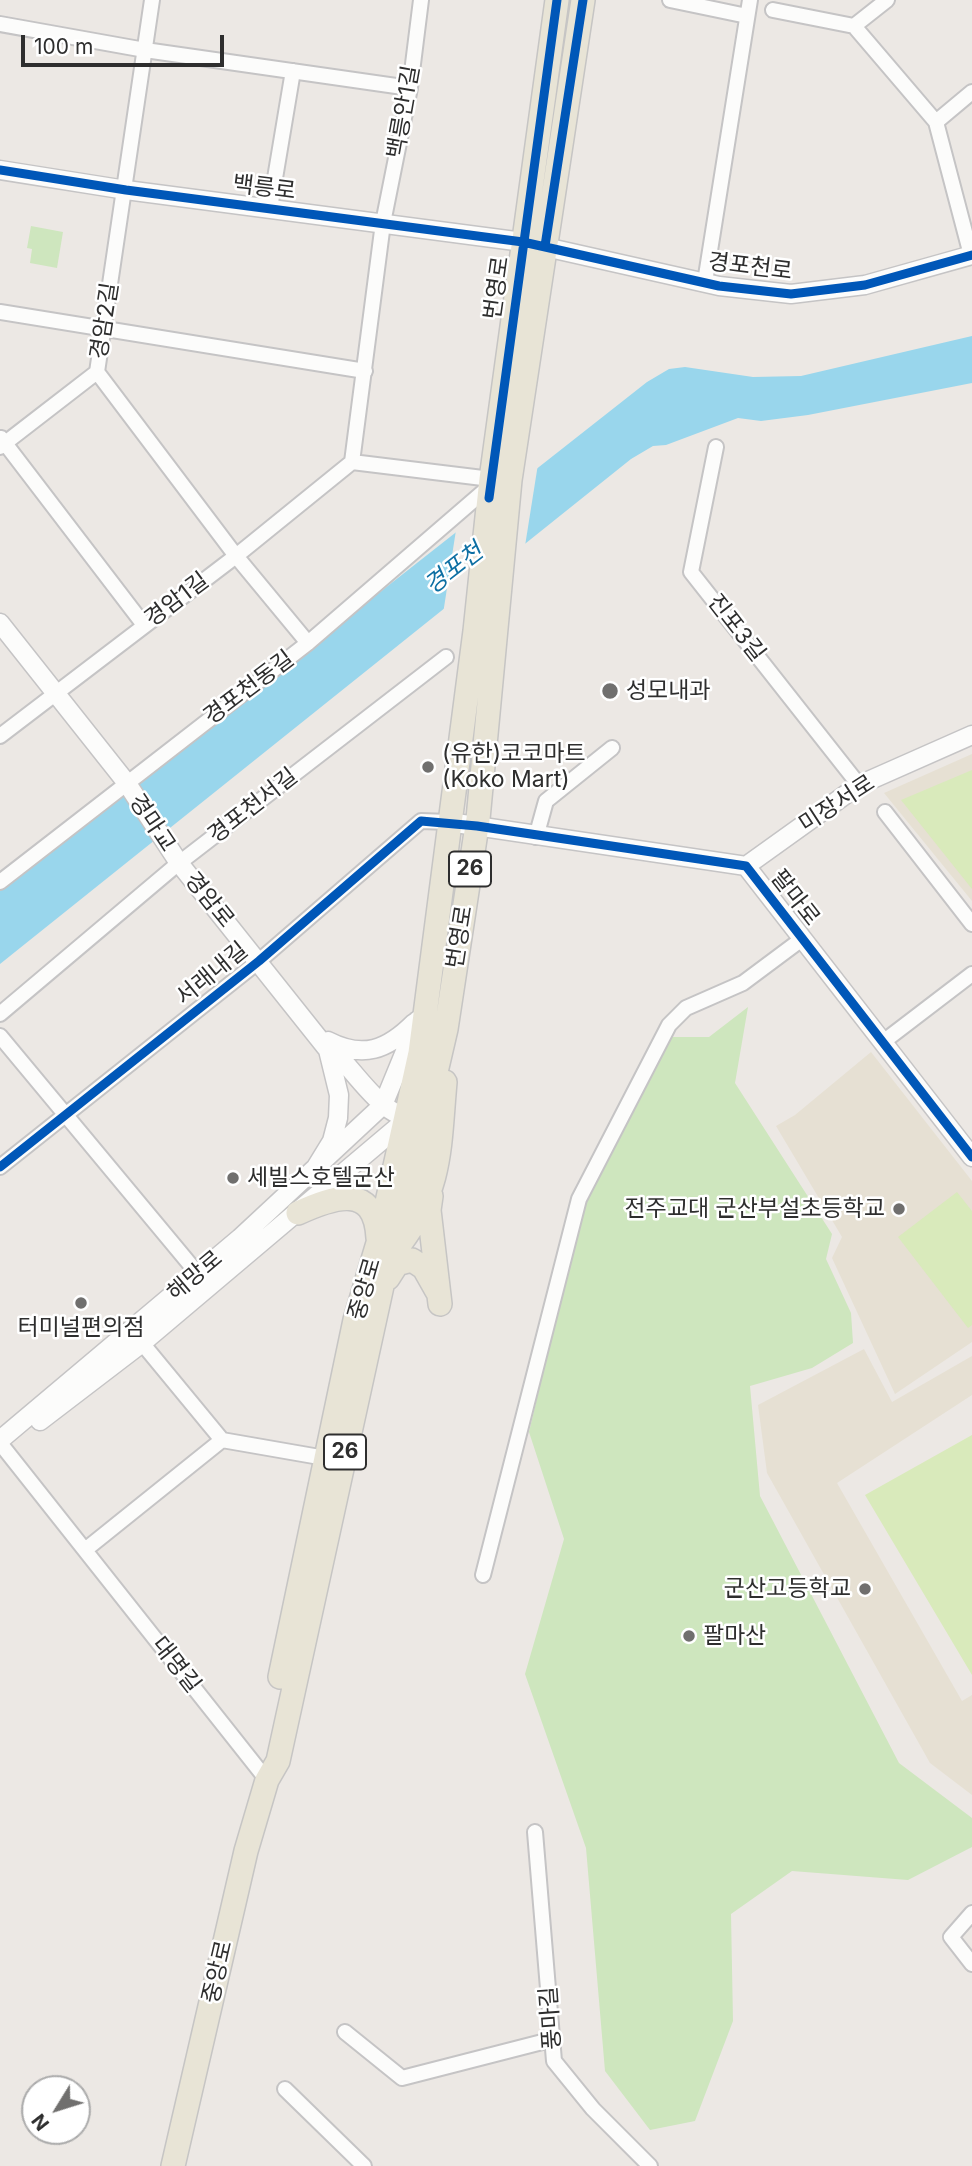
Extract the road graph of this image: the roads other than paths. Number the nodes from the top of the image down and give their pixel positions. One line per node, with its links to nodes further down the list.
1 (152, 0): 14 (street, 경암2길)
2 (422, 0): 16 (street, 백릉안1길)
3 (557, 0): 19 (main road, 번영로 / 26)
4 (573, 0): 13 (main road)
5 (583, 0): 13 (main road, 번영로 / 26)
6 (670, 0): 10 (street)
7 (750, 0): 10 (street)
8 (887, 0): 12 (street)
9 (774, 10): 12 (street)
10 (747, 16): 27 (street)
11 (0, 24): 14 (street)
12 (854, 26): 18 (street)
13 (579, 27): 21 (main road, 번영로 / 26)
14 (145, 50): 15 (street); 22 (street, 경암2길)
15 (293, 71): 16 (street); 23 (street)
16 (410, 88): 24 (street, 백릉안1길)
17 (972, 92): 18 (street)
18 (936, 122): 26 (street)
19 (540, 126): 21 (main road); 25 (main road, 번영로 / 26)
20 (0, 170): 22 (street, 백릉로)
21 (556, 170): 25 (main road, 번영로 / 26)
22 (126, 190): 23 (street, 백릉로); 29 (street, 경암2길)
23 (270, 208): 24 (street, 백릉로)
24 (383, 223): 25 (street, 백릉로); 30 (street)
25 (534, 244): 27 (street, 경포천로); 35 (main road, 번영로 / 26)
26 (972, 255): 27 (street, 경포천로)
27 (705, 282)
28 (0, 312): 29 (street)
29 (104, 330): 30 (street); 31 (street, 경암2길)
30 (365, 370): 34 (street)
31 (97, 372): 32 (street, 경암2길); 36 (street)
32 (2, 442): 38 (street)
33 (716, 447): 46 (street, 진포3길)
34 (352, 462): 35 (street); 36 (street, 경암1길)
35 (495, 485): 39 (street, 경포천동길); 48 (main road, 번영로 / 26); 49 (main road, 번영로 / 26)
36 (236, 556): 38 (street, 경암1길); 39 (street)
37 (0, 623): 41 (street)
38 (144, 625): 41 (street, 경암1길)
39 (308, 643): 45 (street, 경포천동길)
40 (446, 657): 51 (street, 경포천서길)
41 (55, 691): 43 (street, 경암1길); 45 (street)
42 (972, 735): 46 (street, 미장서로)
43 (0, 736)
44 (612, 748): 50 (street)
45 (126, 782): 51 (street, 경마교); 53 (street, 경포천동길)
46 (859, 785): 52 (street, 미장서로)
47 (885, 812): 54 (street)
48 (449, 822): 49 (street, 팔마로); 56 (street, 서래내길); 58 (main road, 번영로 / 26)
49 (477, 826): 50 (street, 팔마로); 60 (main road, 번영로 / 26)
50 (536, 837): 52 (street, 팔마로)
51 (179, 863): 56 (street, 경암로); 59 (street, 경포천서길)
52 (746, 866): 55 (street, 팔마로)
53 (0, 882)
54 (972, 924)
55 (802, 939): 63 (street, 팔마로); 80 (street)
56 (259, 961): 62 (street, 경암로); 65 (street, 서래내길)
57 (972, 974): 63 (street)
58 (423, 1011): 62 (street); 64 (street); 66 (main road, 번영로 / 26)
59 (0, 1014)
60 (446, 1029): 66 (main road, 번영로 / 26); 70 (main road)
61 (0, 1036): 65 (street)
62 (318, 1036): 64 (street); 69 (street)
63 (883, 1042): 67 (street, 팔마로)
64 (383, 1105): 66 (street); 69 (street, 해망로)
65 (64, 1116): 68 (street, 서래내길); 73 (street)
66 (415, 1121): 71 (street, 해망로); 72 (main road, 중앙로 / 26)
67 (972, 1157)
68 (0, 1167)
69 (313, 1172): 73 (street, 해망로)
70 (431, 1193): 72 (main road); 74 (main road)
71 (298, 1213): 72 (main road); 75 (street, 해망로)
72 (386, 1248): 74 (main road, 중앙로 / 26); 78 (main road, 중앙로 / 26)
73 (198, 1274): 77 (street, 해망로)
74 (382, 1286): 78 (main road, 중앙로 / 26)
75 (142, 1343): 76 (street); 77 (street, 해망로)
76 (222, 1440): 78 (street); 79 (street)
77 (0, 1441): 79 (street, 대명길)
78 (334, 1460): 81 (main road, 중앙로 / 26)
79 (85, 1550): 81 (street, 대명길)
80 (484, 1575)
81 (267, 1780): 88 (main road, 중앙로 / 26)
82 (535, 1832): 86 (street, 풍마길)
83 (972, 1913): 84 (street)
84 (972, 1964)
85 (345, 2032): 86 (street)
86 (554, 2039): 90 (street, 풍마길)
87 (285, 2089): 89 (street)
88 (173, 2166)
89 (364, 2166)
90 (650, 2166)

